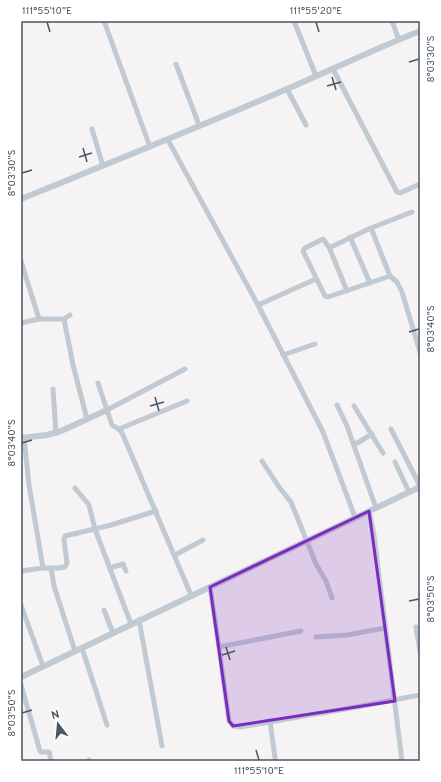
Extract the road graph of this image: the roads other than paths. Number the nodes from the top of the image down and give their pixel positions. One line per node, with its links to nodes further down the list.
1 (104, 21): 14 (street)
2 (294, 21): 8 (street)
3 (392, 21): 5 (street)
4 (419, 33): 5 (street)
5 (399, 40): 7 (street)
6 (176, 64): 11 (street)
7 (333, 69): 8 (street); 16 (street)
8 (316, 76): 9 (street)
9 (287, 89): 10 (street); 11 (street)
10 (306, 124)
11 (199, 125): 13 (street)
12 (92, 129): 15 (street)
13 (168, 140): 14 (street); 27 (street)
14 (150, 147): 15 (street)
15 (103, 166): 17 (street)
16 (420, 184)
17 (21, 199)
18 (412, 212): 19 (street)
19 (371, 228): 20 (street); 23 (street)
20 (350, 237): 21 (street); 25 (street)
21 (329, 246): 24 (street); 26 (street)
22 (21, 261): 29 (street)
23 (390, 276): 25 (street); 33 (street)
24 (316, 279): 26 (street); 27 (street)
25 (370, 283): 26 (street)
26 (347, 291)
27 (258, 305): 34 (street)
28 (70, 315): 30 (street)
29 (40, 319): 30 (street); 31 (street)
30 (64, 319): 42 (street)
31 (21, 323)
32 (315, 344): 34 (street)
33 (420, 352)
34 (283, 355): 58 (street)
35 (185, 369): 41 (street)
36 (98, 383): 41 (street)
37 (53, 389): 45 (street)
38 (187, 401): 44 (street)
39 (337, 405): 48 (street)
40 (354, 406): 46 (street)
41 (107, 410): 42 (street); 44 (street)
42 (88, 419): 45 (street)
43 (391, 428): 52 (street)
44 (119, 429): 56 (street)
45 (56, 433): 47 (street)
46 (372, 434): 48 (street); 49 (street)
47 (23, 437): 63 (street)
48 (354, 445): 55 (street)
49 (383, 453)
50 (262, 461): 61 (street)
51 (395, 462): 54 (street)
52 (420, 487): 54 (street)
53 (75, 488): 59 (street)
54 (409, 492): 55 (street)
55 (376, 508): 57 (street)
56 (156, 511): 59 (street); 62 (street)
57 (369, 511): 58 (street); 76 (street)
58 (355, 518): 61 (street)
59 (95, 528): 64 (street); 65 (street)
60 (203, 540): 62 (street)
61 (306, 541): 68 (street); 70 (street)
62 (175, 556): 69 (street)
63 (42, 568): 64 (street); 66 (street)
64 (51, 568): 82 (street)
65 (110, 568): 67 (street); 74 (street)
66 (21, 571)
67 (126, 571)
68 (210, 587): 69 (street); 80 (street)
69 (191, 595): 73 (street)
70 (332, 598)
71 (21, 605): 84 (street)
72 (104, 610): 78 (street)
73 (140, 620): 74 (street); 91 (street)
74 (131, 624): 78 (street)
75 (416, 627): 83 (street)
76 (386, 628): 79 (street); 88 (street)
77 (301, 631): 80 (street)
78 (113, 633): 81 (street)
79 (316, 637)
80 (219, 647): 89 (street)
81 (82, 648): 82 (street); 90 (street)
82 (75, 651): 84 (street)
83 (420, 651)
84 (43, 666): 85 (street)
85 (21, 677)
86 (21, 684): 93 (street)
87 (420, 695): 88 (street)
88 (395, 701): 89 (street); 94 (street)
89 (270, 721): 92 (street)
90 (107, 725)
91 (162, 746)
92 (275, 758)
93 (51, 761)
94 (402, 761)

